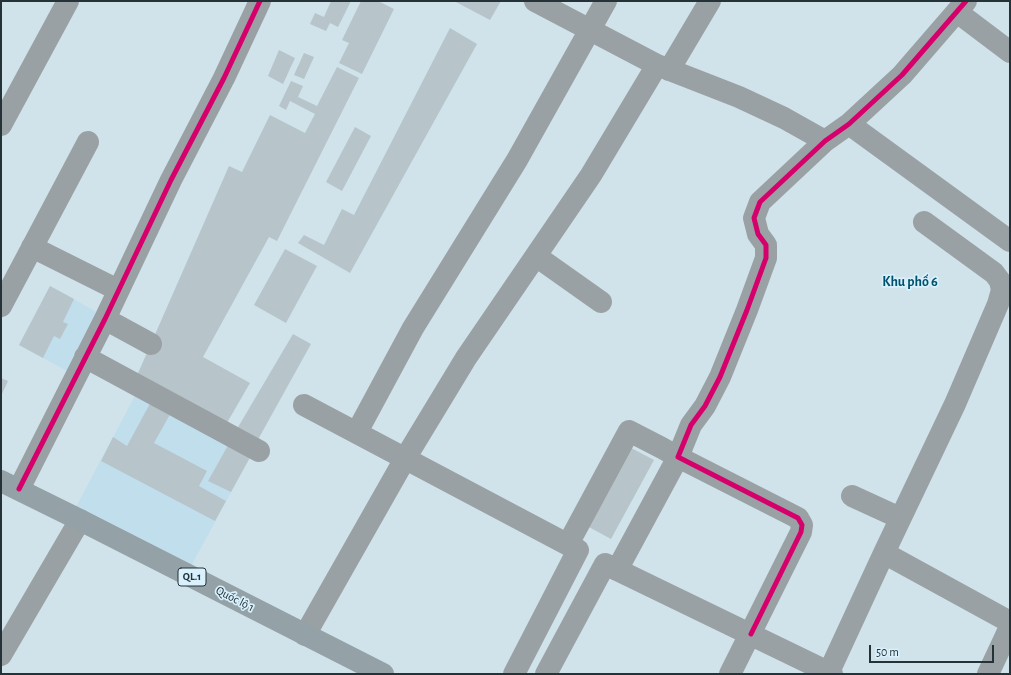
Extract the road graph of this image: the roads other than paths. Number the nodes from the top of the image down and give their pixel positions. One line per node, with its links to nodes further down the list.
1 (68, 1): 10 (street)
2 (260, 1): 19 (street)
3 (535, 1): 7 (street)
4 (606, 1): 7 (street)
5 (710, 1): 9 (street)
6 (961, 6): 8 (street); 11 (street)
7 (589, 30): 9 (street); 26 (street)
8 (1010, 52)
9 (663, 68): 13 (street); 18 (street)
10 (9, 92): 12 (street)
11 (849, 124): 13 (street); 16 (street)
12 (1, 125)
13 (825, 141): 29 (street)
14 (88, 142): 17 (street)
15 (924, 222): 32 (street)
16 (1010, 242)
17 (32, 247): 19 (street); 21 (street)
18 (536, 256): 20 (street); 28 (street)
19 (118, 290): 22 (street)
20 (601, 302)
21 (1, 306)
22 (104, 319): 23 (street); 24 (street)
23 (151, 344)
24 (85, 358): 27 (street); 30 (street)
25 (304, 405): 26 (street)
26 (357, 432): 28 (street)
27 (259, 451)
28 (406, 457): 34 (street); 40 (street)
29 (678, 457): 34 (street); 36 (street); 39 (street)
30 (10, 485): 33 (highway, Quốc lộ 1 / QL.1)
31 (852, 496): 32 (street)
32 (900, 518): 35 (street)
33 (80, 520): 40 (highway, Quốc lộ 1 / QL.1); 41 (street)
34 (568, 544): 45 (street)
35 (884, 553): 37 (street); 43 (street)
36 (617, 570): 39 (street); 46 (street)
37 (1010, 622)
38 (1010, 627): 48 (street)
39 (750, 634): 43 (street); 47 (street)
40 (305, 635): 42 (highway, Quốc lộ 1 / QL.1)
41 (1, 655)
42 (357, 668): 44 (highway, Quốc lộ 1 / QL.1)
43 (830, 673)
44 (383, 674)
45 (514, 674)
46 (546, 674)
47 (730, 674)
48 (988, 674)

